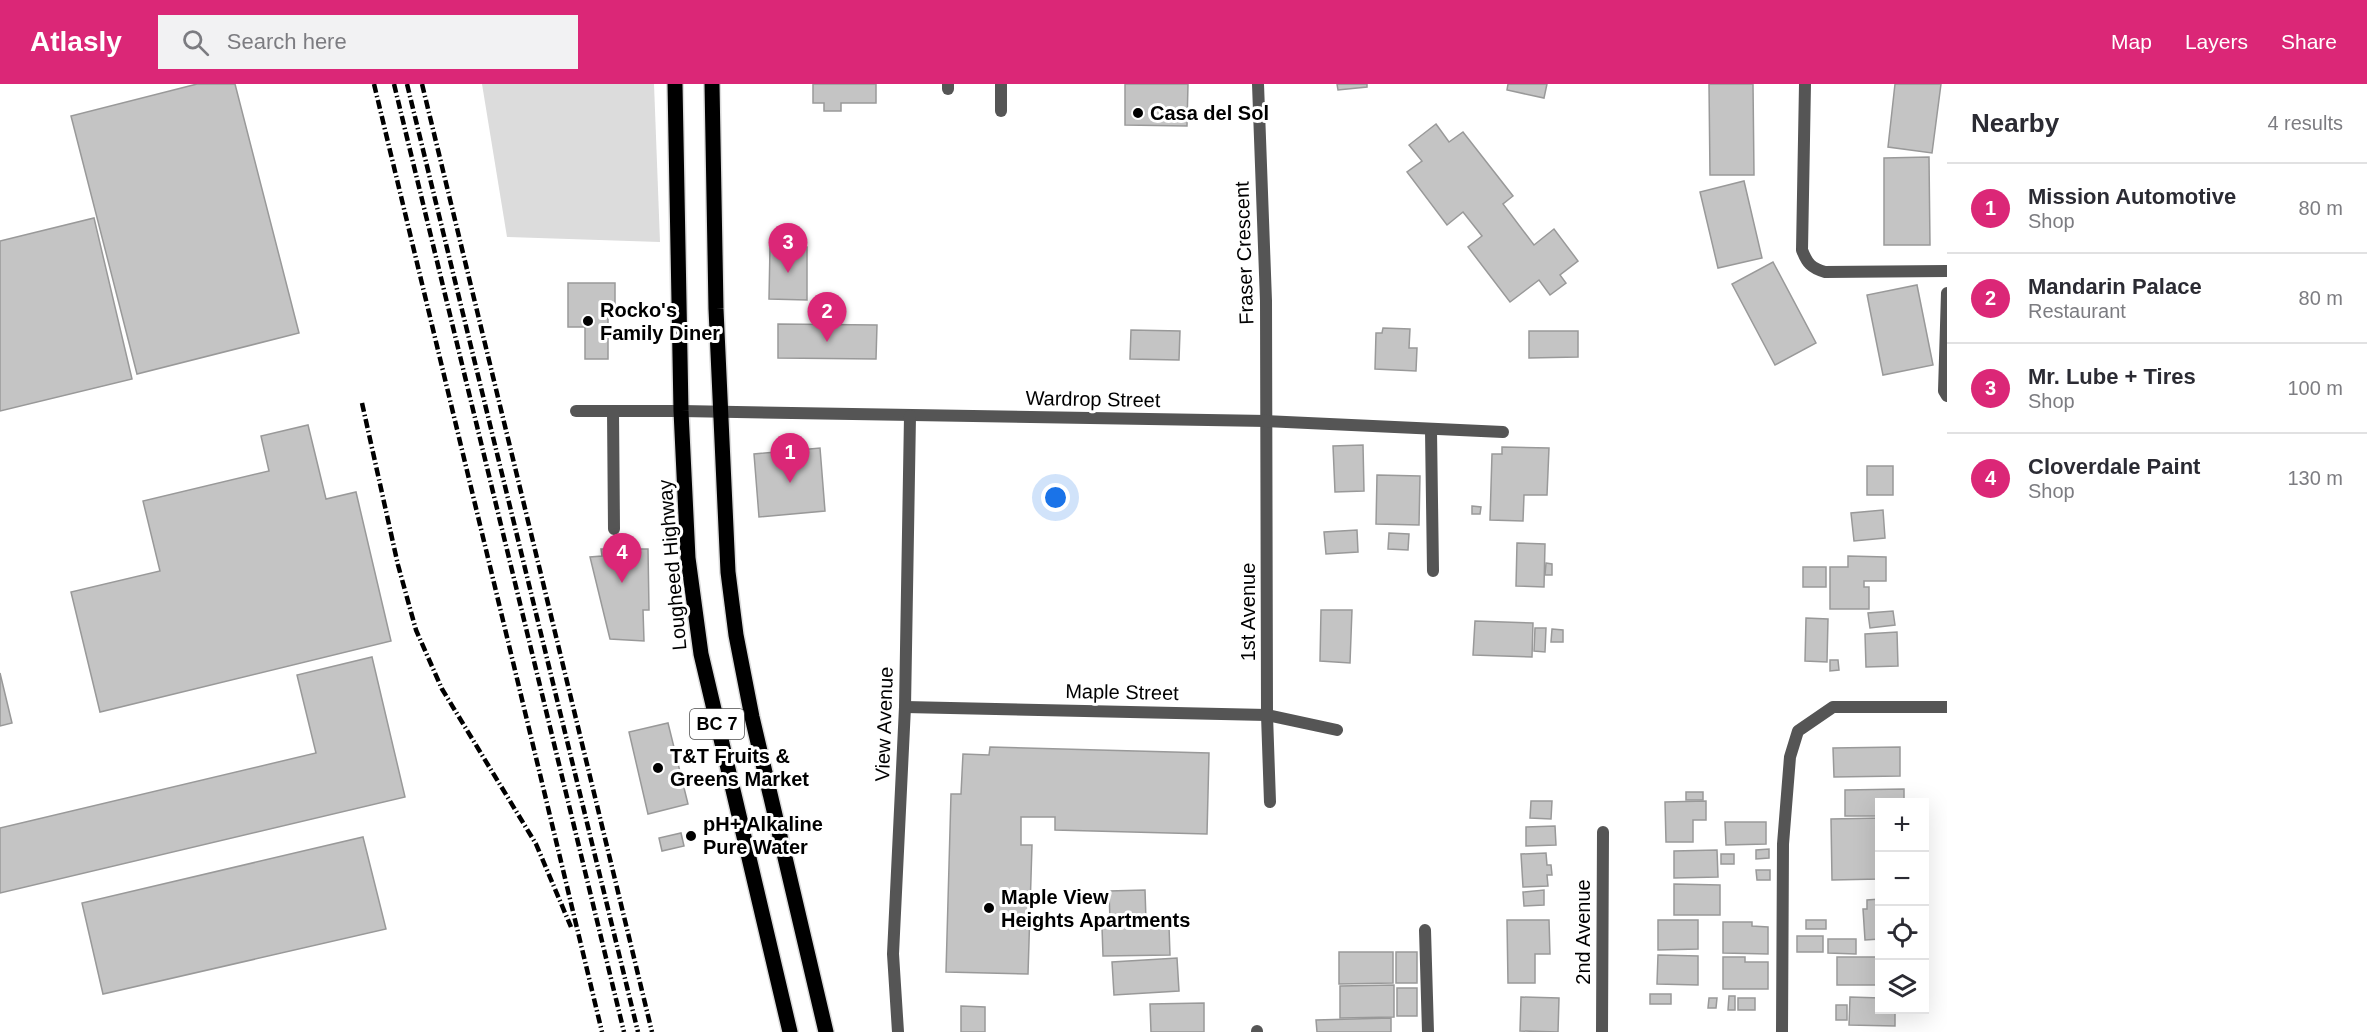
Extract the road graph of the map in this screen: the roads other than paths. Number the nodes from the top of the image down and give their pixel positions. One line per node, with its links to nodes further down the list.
1 (675, 84): 12 (main road, Lougheed Highway / BC 7)
2 (712, 84): 13 (main road, BC 7)
3 (1001, 84): 6 (street)
4 (1258, 84): 15 (street, Fraser Crescent)
5 (1805, 84): 7 (street)
6 (1001, 111)
7 (1947, 271)
8 (1947, 293): 9 (street)
9 (1947, 396)
10 (576, 411): 11 (street, Wardrop Street)
11 (613, 411): 12 (street, Wardrop Street); 18 (street)
12 (681, 411): 13 (street, Wardrop Street); 27 (main road, Lougheed Highway / BC 7)
13 (722, 411): 14 (street, Wardrop Street); 28 (main road, BC 7)
14 (910, 416): 15 (street, Wardrop Street); 20 (street, View Avenue)
15 (1267, 421): 16 (street, Wardrop Street); 22 (street, 1st Avenue)
16 (1431, 430): 17 (street, Wardrop Street); 19 (street)
17 (1503, 432)
18 (614, 529)
19 (1433, 571)
20 (905, 707): 22 (street, Maple Street); 29 (street, View Avenue)
21 (1947, 707): 32 (street)
22 (1267, 715): 23 (street, Maple Street); 24 (street, 1st Avenue)
23 (1337, 730)
24 (1270, 802)
25 (1603, 832): 31 (street, 2nd Avenue)
26 (1425, 930): 30 (street)
27 (790, 1032)
28 (826, 1032)
29 (898, 1032)
30 (1428, 1032)
31 (1602, 1032)
32 (1782, 1032)

